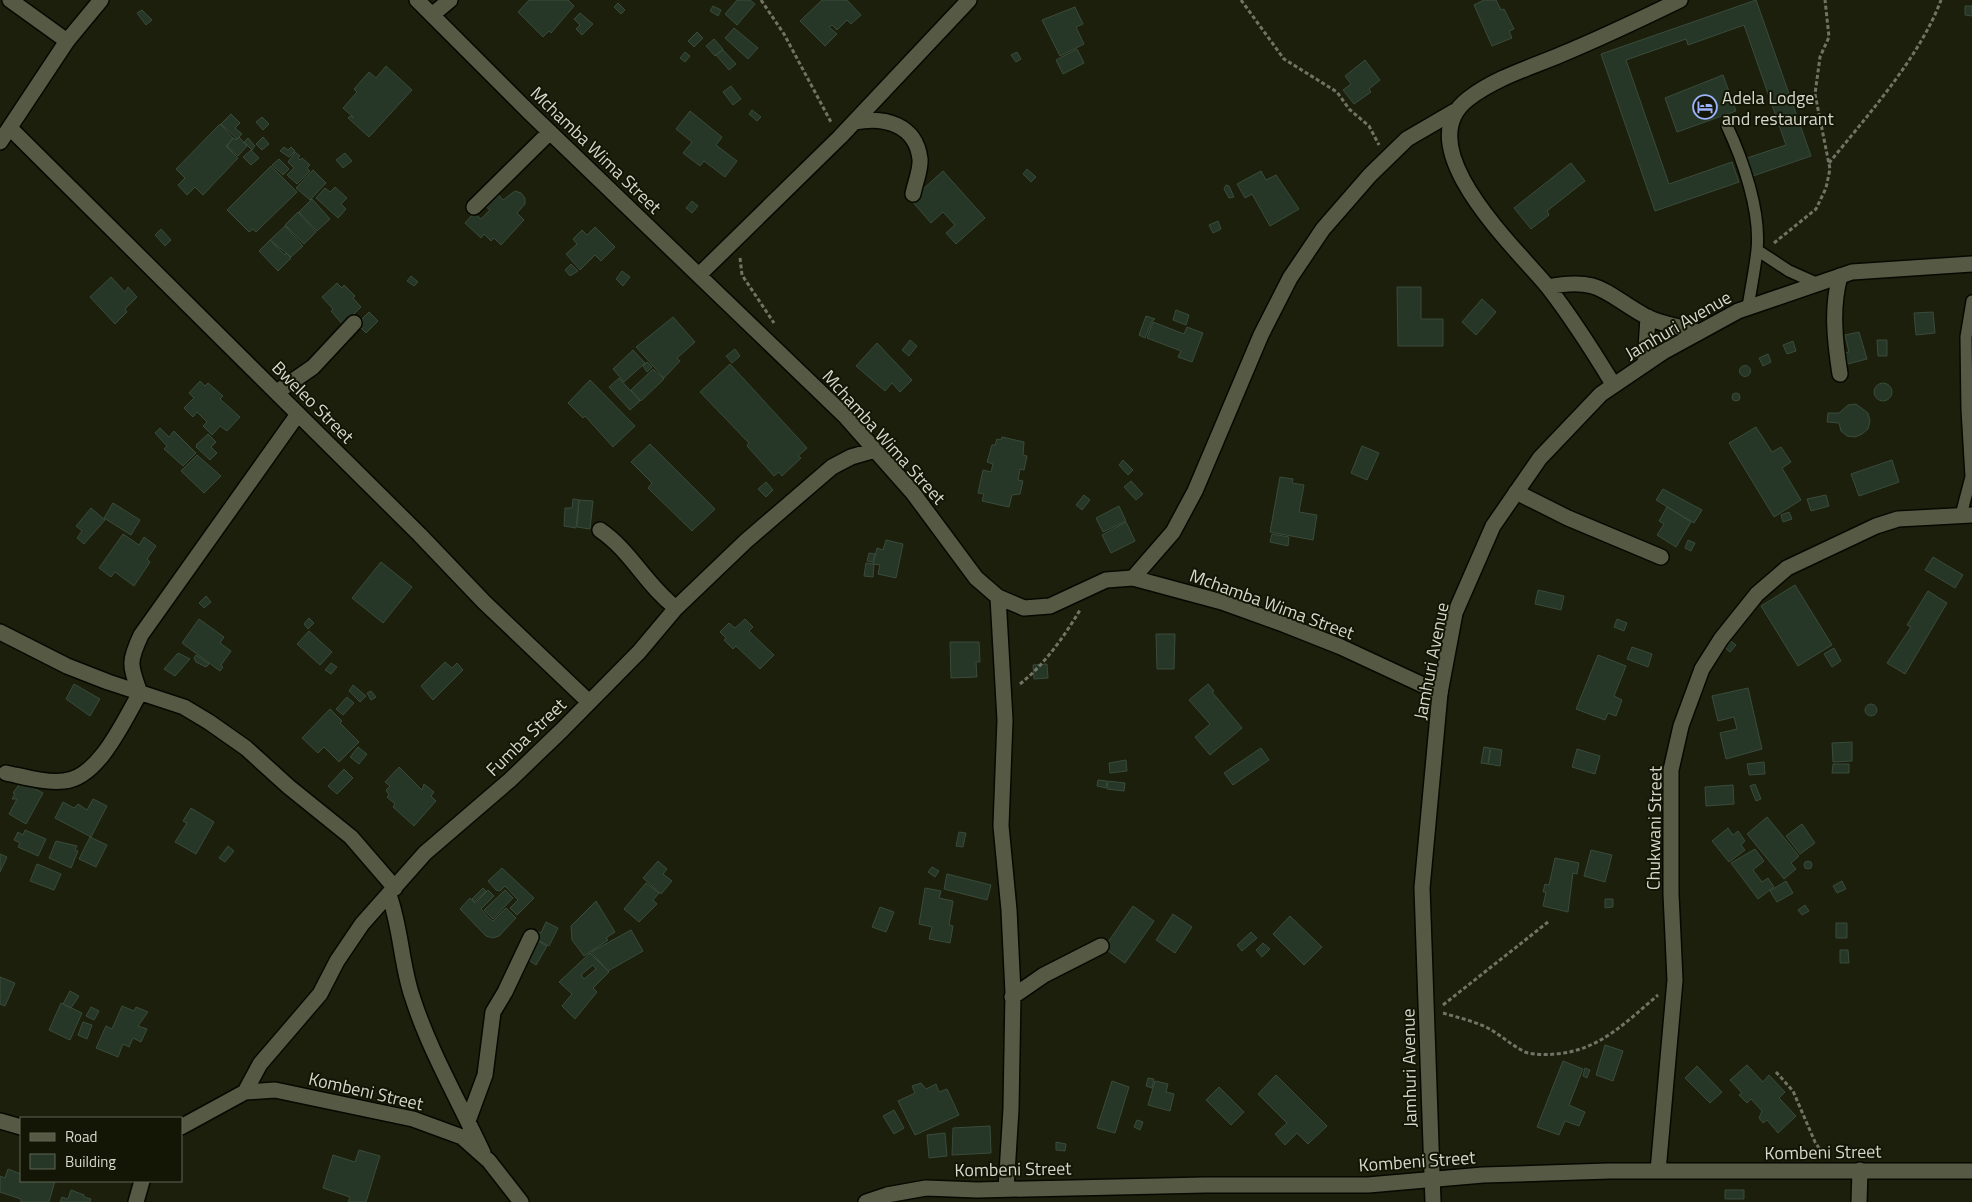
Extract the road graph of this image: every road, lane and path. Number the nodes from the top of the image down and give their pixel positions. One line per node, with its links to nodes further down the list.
1 (10, 0): 12 (street)
2 (101, 0): 12 (street)
3 (417, 0): 11 (street, Mchamba Wima Street)
4 (450, 0): 11 (street)
5 (761, 0): 18 (path)
6 (969, 0): 14 (street)
7 (1241, 0): 20 (path)
8 (1680, 0): 13 (street)
9 (1825, 0): 21 (path)
10 (1941, 0): 21 (path)
11 (432, 15): 17 (street, Mchamba Wima Street)
12 (67, 40): 16 (street)
13 (1455, 111): 20 (street); 30 (street)
14 (855, 122): 18 (street); 22 (street)
15 (1727, 126): 25 (lane)
16 (10, 128): 19 (street); 40 (street, Bweleo Street)
17 (550, 132): 23 (street); 27 (street, Mchamba Wima Street)
18 (840, 137): 24 (street)
19 (0, 142)
20 (1386, 159): 47 (street)
21 (1829, 163): 25 (path)
22 (913, 194)
23 (474, 207)
24 (736, 238): 27 (street); 35 (path)
25 (1760, 252): 29 (lane); 32 (lane)
26 (1972, 264): 28 (street, Jamhuri Avenue)
27 (699, 275): 42 (street, Mchamba Wima Street)
28 (1840, 276): 29 (street, Jamhuri Avenue); 38 (street)
29 (1816, 283): 32 (street, Jamhuri Avenue)
30 (1548, 287): 33 (street); 39 (street)
31 (1972, 301): 44 (lane)
32 (1748, 307): 36 (street, Jamhuri Avenue)
33 (1648, 317): 36 (street); 37 (street)
34 (354, 323): 40 (street)
35 (776, 326)
36 (1699, 332): 37 (street, Jamhuri Avenue)
37 (1645, 364): 39 (street, Jamhuri Avenue)
38 (1840, 374)
39 (1614, 384): 43 (street, Jamhuri Avenue)
40 (277, 392): 41 (street, Bweleo Street)
41 (298, 414): 53 (street); 55 (street, Bweleo Street)
42 (875, 450): 49 (street, Mchamba Wima Street); 50 (street, Fumba Street)
43 (1516, 492): 46 (street); 52 (street, Jamhuri Avenue)
44 (1966, 515): 61 (street, Chukwani Street)
45 (600, 530): 50 (street)
46 (1661, 557)
47 (1133, 578): 48 (street, Mchamba Wima Street); 52 (street, Mchamba Wima Street)
48 (1091, 586): 49 (street, Mchamba Wima Street); 54 (path)
49 (998, 597): 54 (street)
50 (676, 608): 55 (street, Fumba Street)
51 (0, 632): 53 (street)
52 (1440, 692): 74 (street, Jamhuri Avenue)
53 (140, 693): 56 (street); 57 (street)
54 (1004, 697): 62 (street)
55 (589, 702): 57 (street, Fumba Street)
56 (6, 773)
57 (392, 892): 64 (street, Fumba Street); 66 (street)
58 (1548, 922): 61 (path)
59 (531, 937): 66 (street)
60 (1101, 946): 62 (street)
61 (1675, 980): 71 (street, Chukwani Street)
62 (1012, 997): 76 (street)
63 (1776, 1072): 70 (path)
64 (245, 1092): 67 (street, Kombeni Street); 69 (street, Kombeni Street)
65 (0, 1121): 68 (street)
66 (468, 1121): 69 (street)
67 (182, 1126)
68 (20, 1127)
69 (486, 1158): 79 (street, Kombeni Street)
70 (1833, 1169): 71 (street, Kombeni Street); 72 (street, Kombeni Street)
71 (1658, 1170): 74 (street, Kombeni Street)
72 (1860, 1170): 73 (street, Kombeni Street); 82 (street)
73 (1972, 1171)
74 (1432, 1180): 76 (street, Kombeni Street); 81 (street, Jamhuri Avenue)
75 (142, 1182): 78 (street)
76 (1006, 1189): 77 (street, Kombeni Street)
77 (976, 1196): 80 (street, Kombeni Street)
78 (136, 1202)
79 (521, 1202)
80 (866, 1202)
81 (1433, 1202)
82 (1859, 1202)

